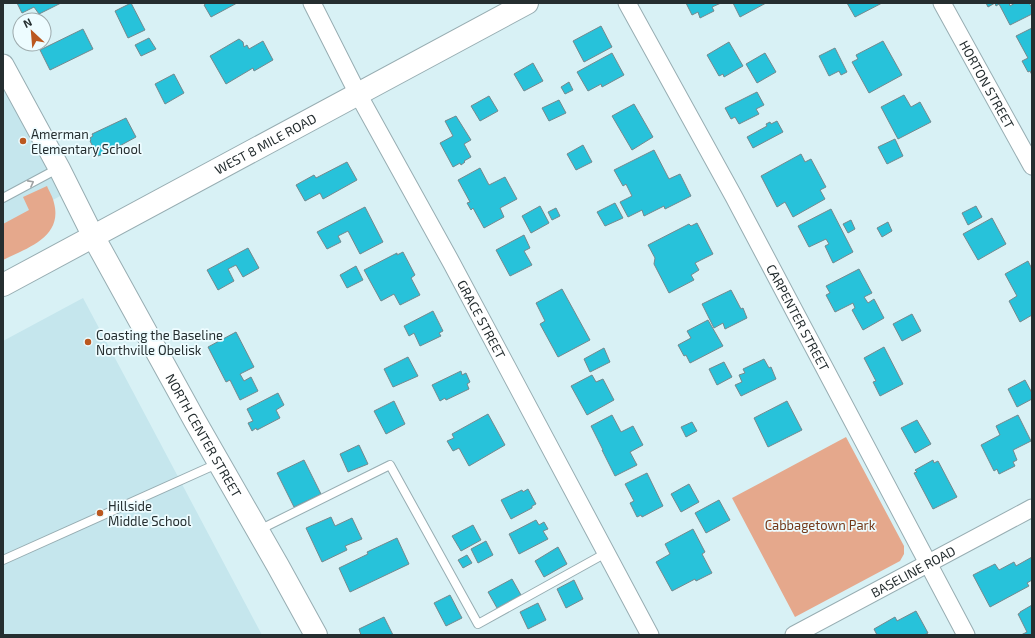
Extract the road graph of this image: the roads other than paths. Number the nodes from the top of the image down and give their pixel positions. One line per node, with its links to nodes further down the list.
1 (312, 3): 6 (street, GRACE STREET)
2 (527, 3): 6 (main road, WEST 8 MILE ROAD)
3 (626, 3): 17 (street, CARPENTER STREET)
4 (942, 3): 7 (street, HORTON STREET)
5 (3, 65): 8 (street, NORTH CENTER STREET)
6 (358, 94): 10 (main road, WEST 8 MILE ROAD); 15 (street, GRACE STREET)
7 (1032, 166)
8 (59, 168): 9 (lane, one-way to 8); 10 (street, NORTH CENTER STREET)
9 (3, 198)
10 (93, 236): 11 (main road, WEST 8 MILE ROAD); 12 (main road, NORTH CENTER STREET)
11 (3, 285)
12 (219, 463): 14 (main road, NORTH CENTER STREET); 16 (lane)
13 (1032, 508): 17 (street, BASELINE ROAD)
14 (258, 531): 15 (lane); 19 (main road, NORTH CENTER STREET)
15 (606, 553): 20 (street, GRACE STREET)
16 (3, 560)
17 (927, 565): 18 (street, BASELINE ROAD); 21 (street, CARPENTER STREET)
18 (804, 633)
19 (316, 635)
20 (650, 635)
21 (966, 635)

